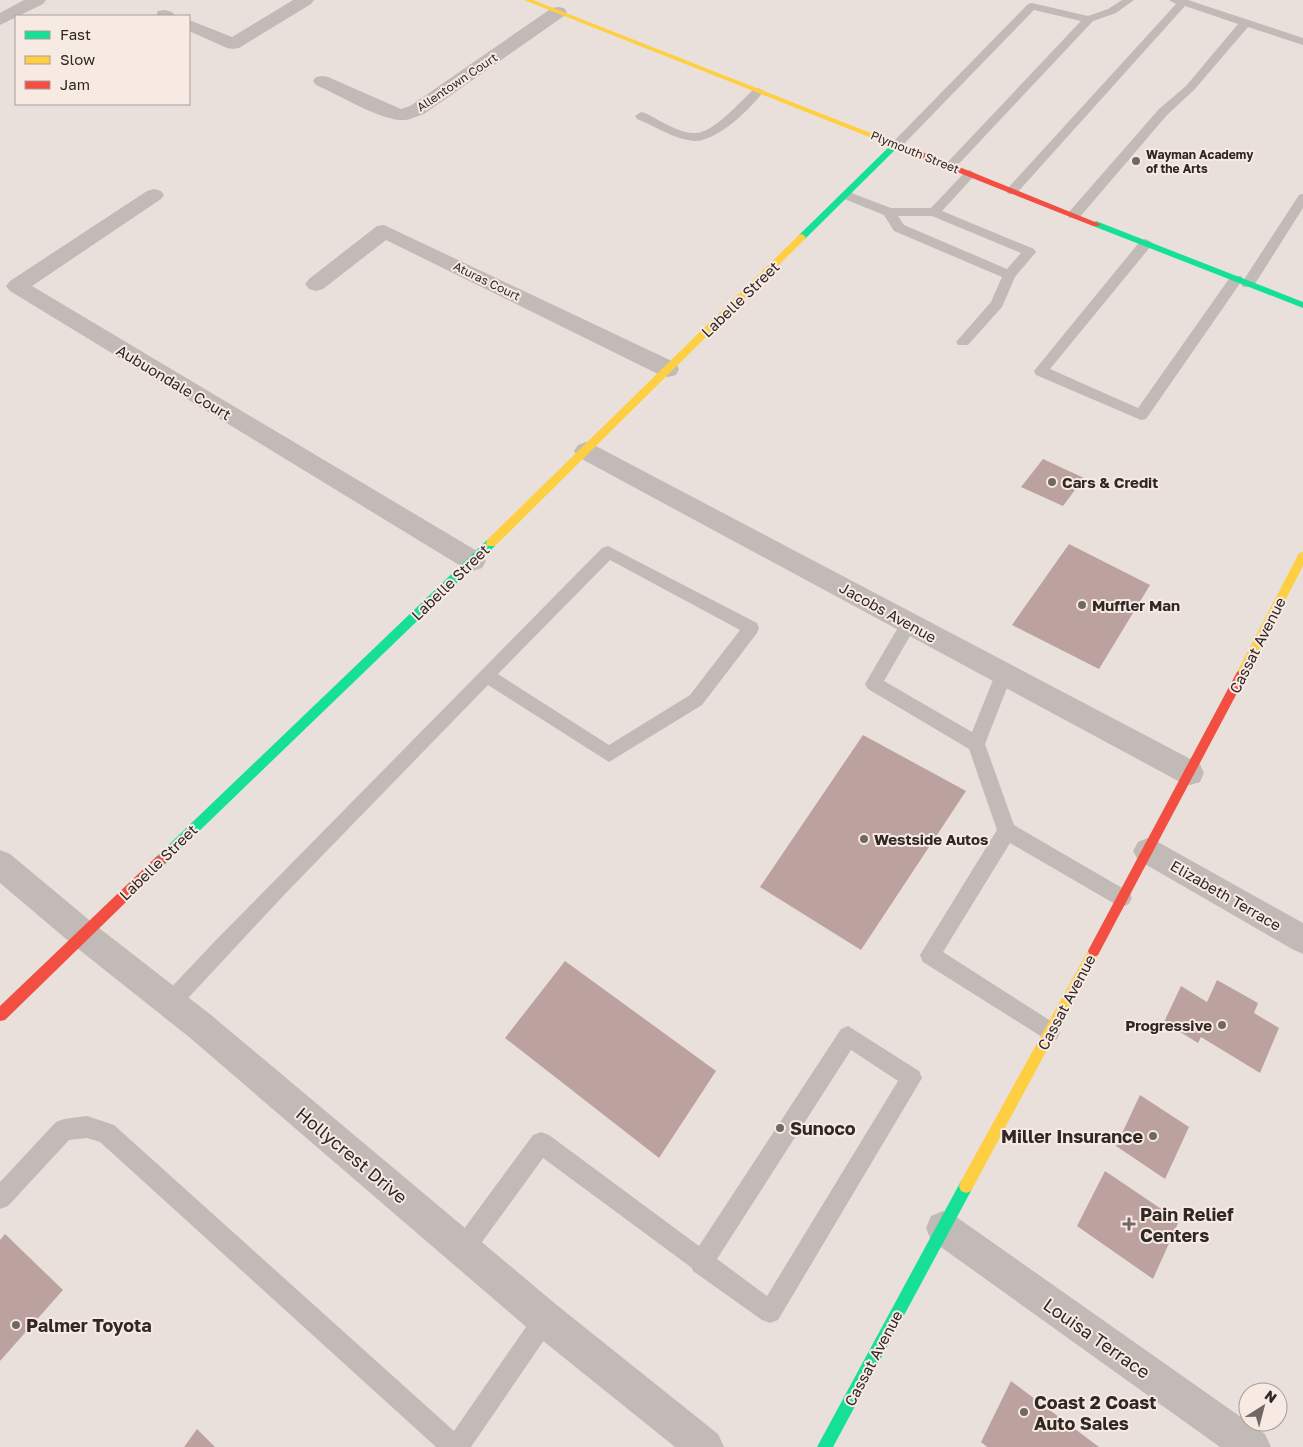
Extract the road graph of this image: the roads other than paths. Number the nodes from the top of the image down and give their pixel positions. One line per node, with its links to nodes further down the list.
1 (37, 0): 9 (street)
2 (305, 0): 11 (street)
3 (527, 0): 7 (street, Plymouth Street)
4 (1129, 0): 8 (lane)
5 (1178, 1): 10 (lane); 19 (lane)
6 (1028, 3): 8 (lane); 16 (lane)
7 (558, 12): 13 (street, Allentown Court); 14 (street, Plymouth Street)
8 (1089, 19): 17 (lane)
9 (0, 20)
10 (1246, 22): 12 (lane); 25 (lane)
11 (190, 26)
12 (1303, 42)
13 (322, 81)
14 (758, 91): 15 (lane); 16 (street, Plymouth Street)
15 (641, 116)
16 (896, 145): 17 (street, Plymouth Street); 20 (street, Labelle Street)
17 (950, 166): 18 (street, Plymouth Street)
18 (970, 174): 19 (street, Plymouth Street); 24 (lane)
19 (1012, 191): 25 (street, Plymouth Street)
20 (846, 195): 23 (lane); 32 (street, Labelle Street)
21 (154, 196): 35 (street, Aubuondale Court)
22 (1303, 198): 28 (lane)
23 (889, 212): 24 (lane); 27 (lane)
24 (934, 212): 27 (lane)
25 (1074, 215): 26 (street, Plymouth Street)
26 (1146, 243): 28 (street, Plymouth Street); 28 (lane)
27 (1009, 275): 31 (lane)
28 (1242, 281): 30 (street, Plymouth Street)
29 (316, 284): 32 (street, Aturas Court)
30 (1303, 305)
31 (963, 342)
32 (668, 369): 33 (street, Labelle Street)
33 (586, 451): 35 (street, Labelle Street); 37 (street, Jacobs Avenue)
34 (1303, 556): 36 (street, Cassat Avenue)
35 (473, 561): 46 (street, Labelle Street)
36 (1297, 582): 41 (street, Cassat Avenue)
37 (909, 624): 38 (street, Jacobs Avenue); 40 (lane)
38 (1003, 675): 40 (lane); 41 (street, Jacobs Avenue)
39 (487, 676): 39 (lane); 48 (lane)
40 (976, 744): 42 (lane)
41 (1190, 773): 43 (street, Cassat Avenue)
42 (1007, 831): 45 (lane); 50 (lane)
43 (1148, 851): 45 (street, Cassat Avenue); 47 (street, Elizabeth Terrace)
44 (0, 864): 46 (street, Hollycrest Drive)
45 (1122, 898): 50 (street, Cassat Avenue)
46 (83, 934): 48 (street, Hollycrest Drive); 49 (street, Labelle Street)
47 (1303, 939)
48 (170, 1003): 53 (street, Hollycrest Drive)
49 (0, 1015)
50 (1050, 1032): 52 (street, Cassat Avenue)
51 (0, 1198): 56 (lane)
52 (943, 1228): 58 (street, Cassat Avenue); 59 (street, Louisa Terrace)
53 (463, 1249): 54 (lane); 55 (street, Hollycrest Drive)
54 (701, 1263): 54 (lane)
55 (545, 1319): 56 (lane); 57 (street, Hollycrest Drive)
56 (455, 1447)
57 (705, 1447)
58 (825, 1447)
59 (1252, 1447)

